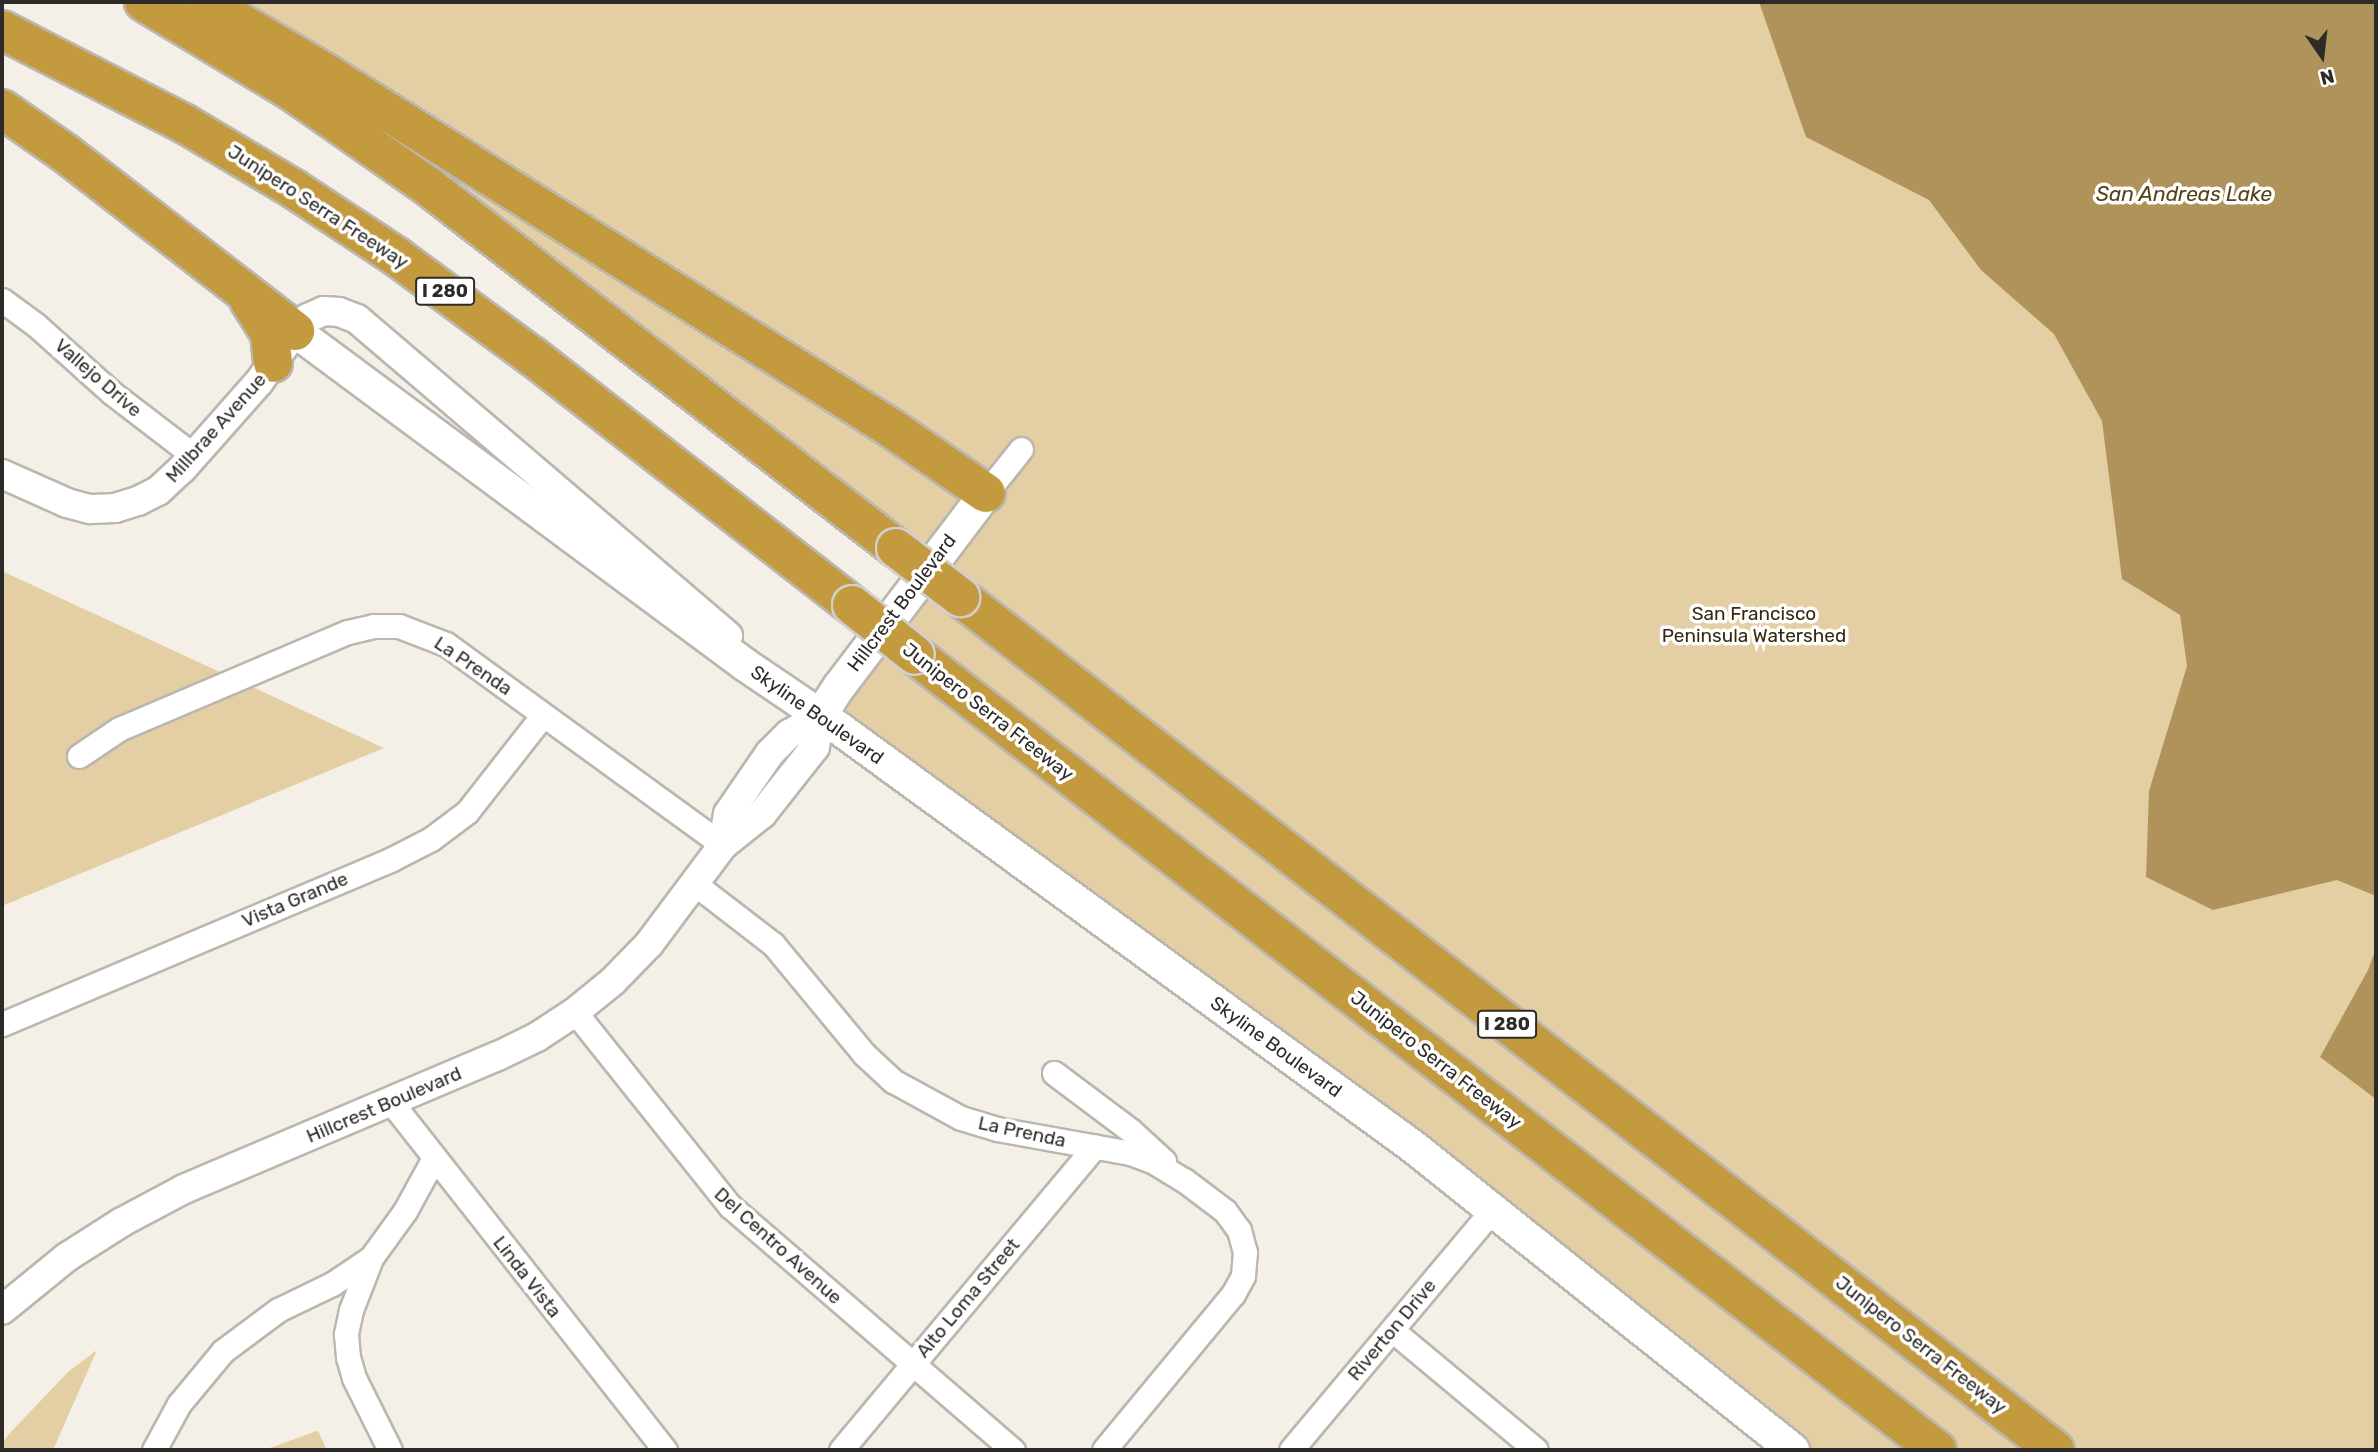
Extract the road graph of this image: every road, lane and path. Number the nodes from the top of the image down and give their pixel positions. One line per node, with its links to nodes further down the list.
1 (144, 2): 41 (highway, Junipero Serra Freeway / I 280, bridge)
2 (205, 2): 12 (highway)
3 (2, 30): 40 (highway, Junipero Serra Freeway / I 280, bridge)
4 (2, 109): 5 (highway)
5 (234, 283): 7 (highway); 8 (highway)
6 (2, 300): 10 (street, Vallejo Drive)
7 (295, 331): 8 (street, Millbrae Avenue); 13 (main road, Skyline Boulevard); 13 (street, Skyline Boulevard)
8 (273, 363): 10 (street, Millbrae Avenue)
9 (1021, 449): 12 (street)
10 (194, 456): 11 (street, Millbrae Avenue)
11 (2, 474)
12 (986, 493): 15 (main road, Hillcrest Boulevard)
13 (744, 664): 15 (main road, Skyline Boulevard)
14 (543, 715): 16 (street, La Prenda); 17 (street, La Prenda); 20 (street, Vista Grande)
15 (820, 716): 17 (street, Hillcrest Boulevard); 26 (main road, Skyline Boulevard)
16 (79, 756)
17 (723, 845): 18 (street, Hillcrest Boulevard)
18 (695, 884): 19 (street, Hillcrest Boulevard); 23 (street, La Prenda)
19 (575, 1012): 22 (street, Hillcrest Boulevard); 30 (street, Del Centro Avenue)
20 (2, 1024)
21 (1054, 1073): 25 (street, La Prenda)
22 (391, 1102): 24 (street, Linda Vista); 28 (street, Hillcrest Boulevard)
23 (1095, 1146): 25 (street, La Prenda); 30 (street, Alto Loma Street)
24 (434, 1158): 27 (street); 33 (street, Linda Vista)
25 (1184, 1180): 36 (street, La Prenda)
26 (1493, 1209): 29 (street, Riverton Drive); 39 (main road, Skyline Boulevard)
27 (372, 1258): 31 (street); 32 (street)
28 (2, 1310)
29 (1392, 1330): 37 (street, Riverton Drive); 38 (street)
30 (912, 1365): 34 (street, Alto Loma Street); 35 (street, Del Centro Avenue)
31 (154, 1450)
32 (390, 1450)
33 (665, 1450)
34 (841, 1450)
35 (1013, 1450)
36 (1104, 1450)
37 (1291, 1450)
38 (1536, 1450)
39 (1793, 1450)
40 (1937, 1450)
41 (2055, 1450)

